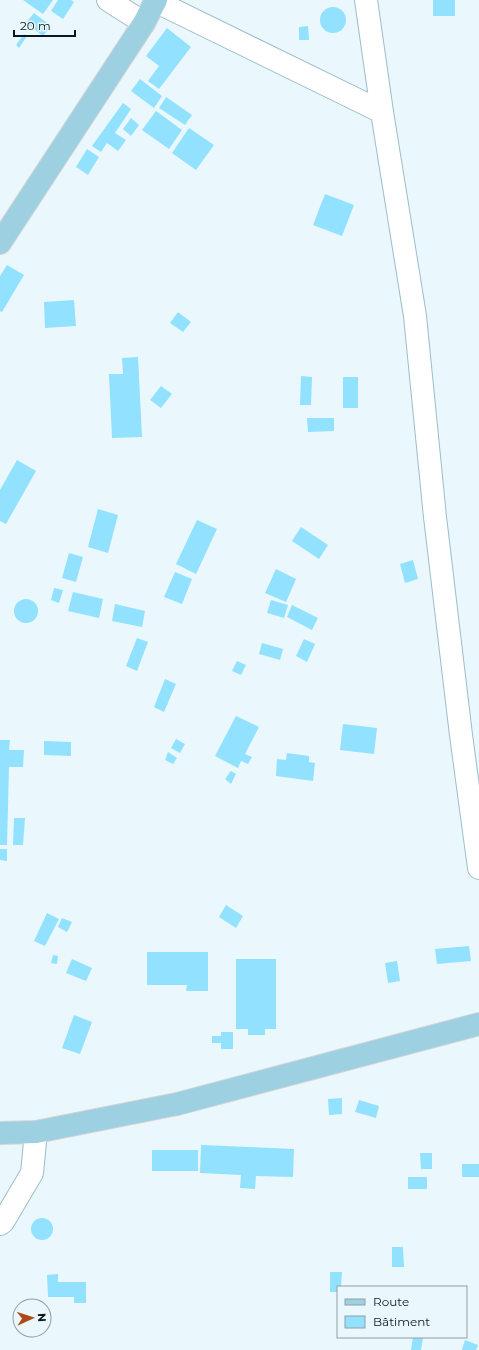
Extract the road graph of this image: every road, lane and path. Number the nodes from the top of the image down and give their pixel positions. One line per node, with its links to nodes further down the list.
1 (108, 0): 4 (street)
2 (366, 0): 5 (street)
3 (155, 1): 4 (main road); 5 (street)
4 (144, 23): 6 (main road)
5 (382, 112): 7 (street)
6 (0, 243)
7 (479, 868)
8 (479, 1024): 9 (main road)
9 (36, 1132): 10 (main road); 11 (street)
10 (0, 1133)
11 (0, 1224)

